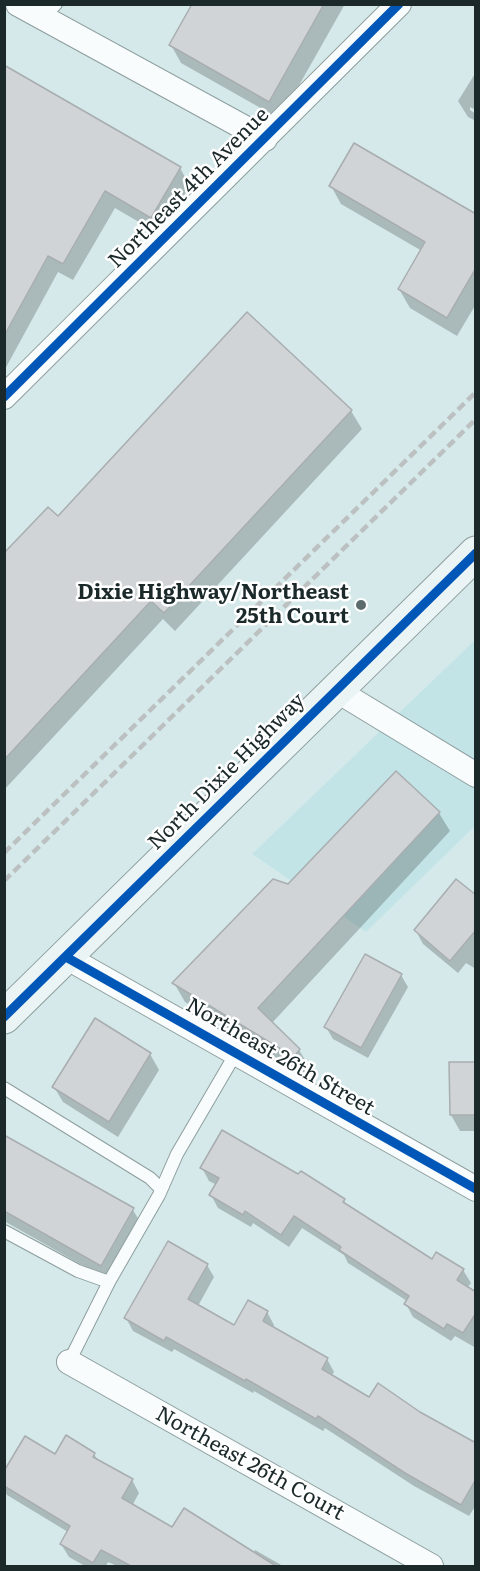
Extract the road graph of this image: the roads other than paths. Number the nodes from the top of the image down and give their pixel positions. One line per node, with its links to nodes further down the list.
1 (18, 4): 3 (street)
2 (399, 4): 4 (street, Northeast 4th Avenue)
3 (49, 11): 4 (street)
4 (265, 139): 5 (street, Northeast 4th Avenue)
5 (4, 397)
6 (476, 553): 7 (main road, North Dixie Highway)
7 (336, 690): 8 (street); 9 (main road, North Dixie Highway)
8 (476, 775)
9 (66, 957): 10 (main road, North Dixie Highway); 11 (street, Northeast 26th Street)
10 (4, 1017)
11 (236, 1053): 13 (lane); 14 (street, Northeast 26th Street)
12 (4, 1088): 13 (lane)
13 (160, 1188): 16 (lane)
14 (476, 1189)
15 (4, 1231): 16 (lane)
16 (109, 1282): 17 (lane)
17 (69, 1362): 18 (street, Northeast 26th Court)
18 (432, 1566)

